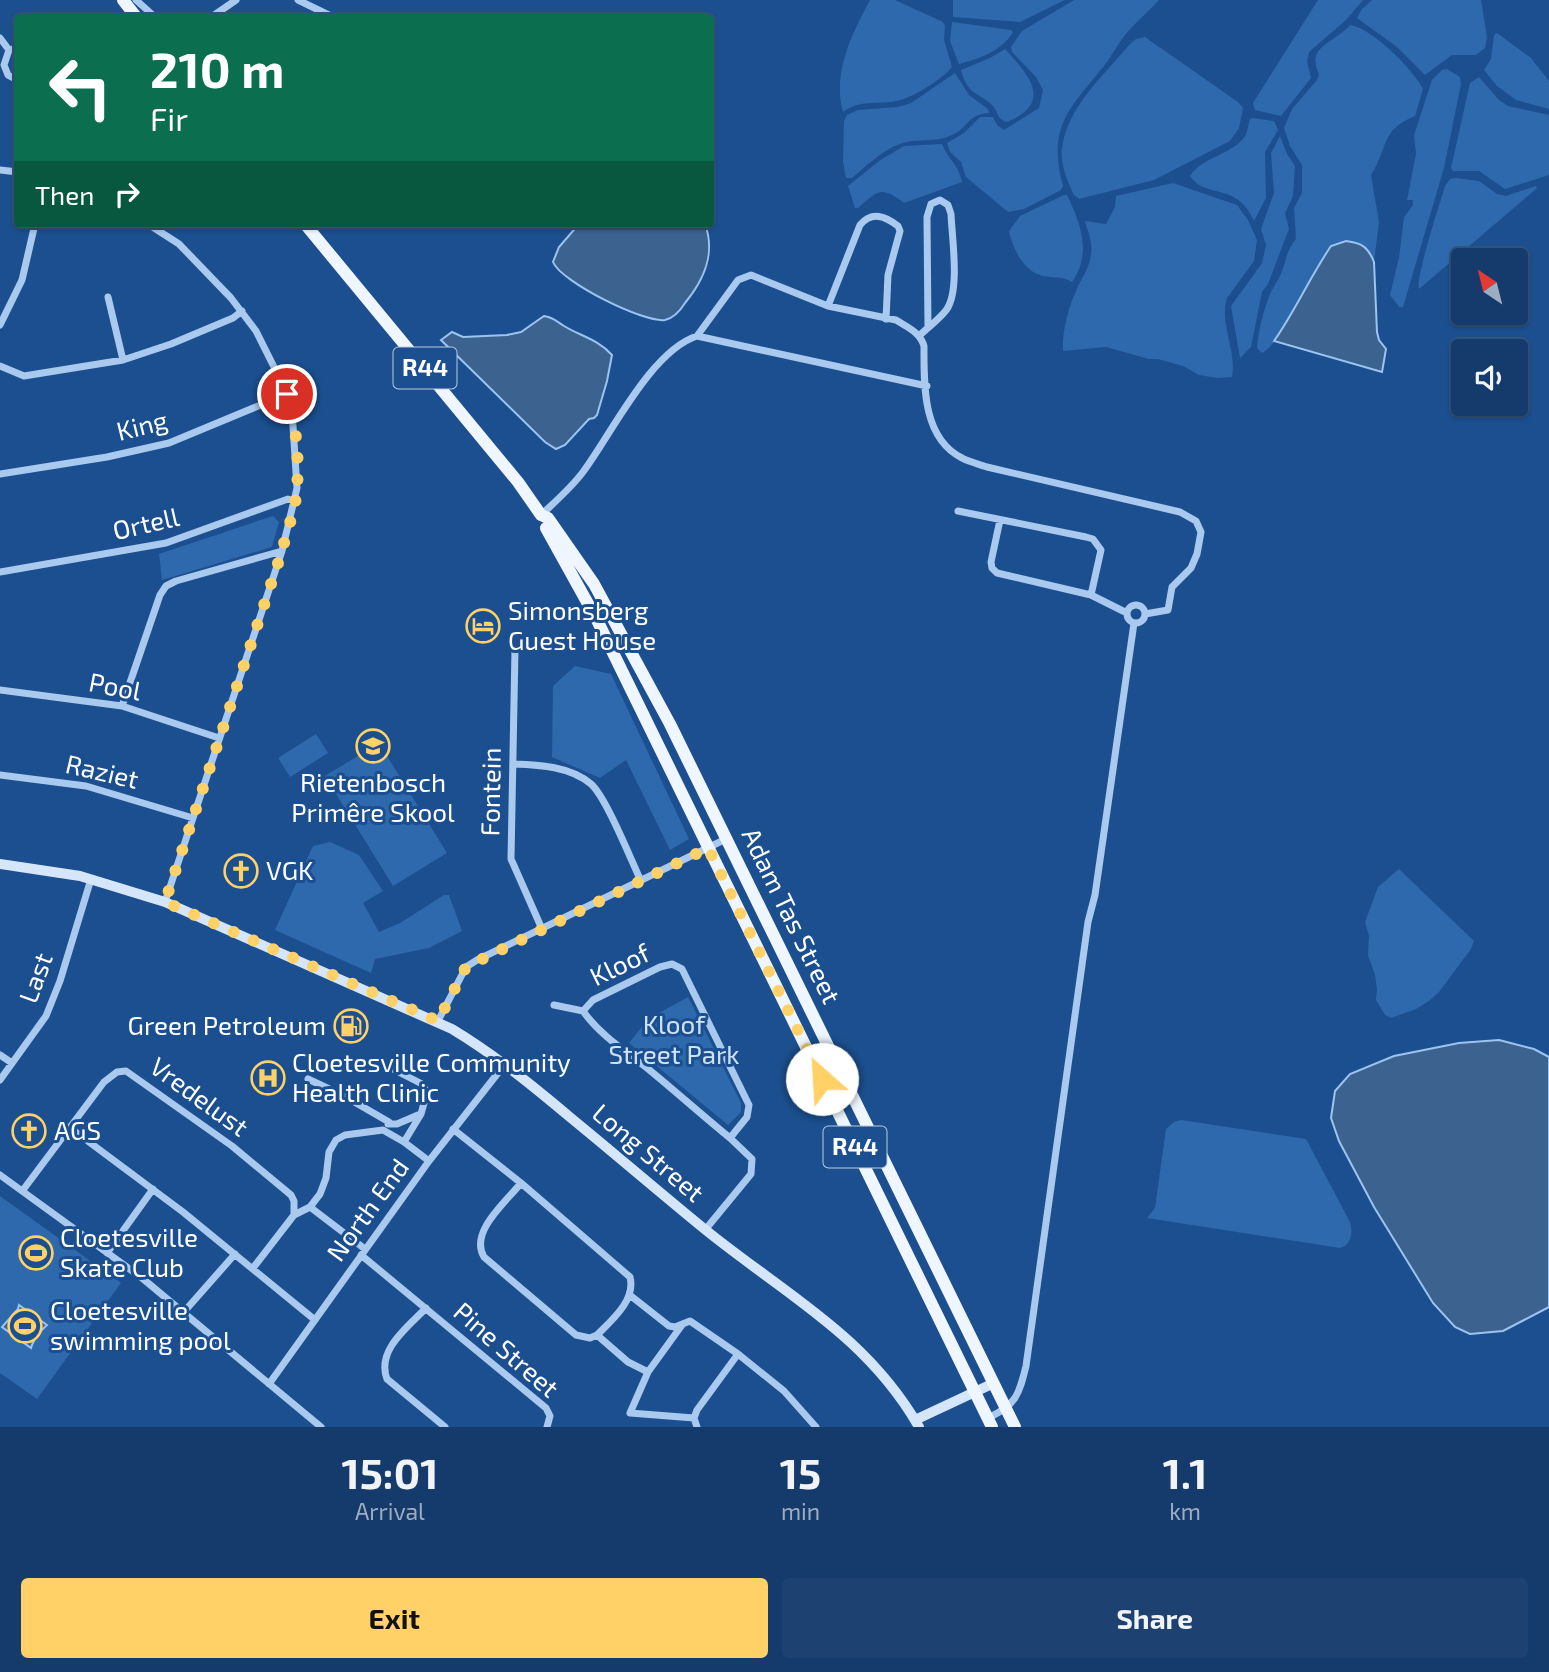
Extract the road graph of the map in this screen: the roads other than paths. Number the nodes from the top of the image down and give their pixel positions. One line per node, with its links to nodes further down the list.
1 (123, 0): 5 (main road)
2 (136, 0): 6 (street)
3 (236, 0): 7 (street)
4 (298, 0): 8 (street)
5 (135, 14)
6 (152, 14)
7 (216, 14)
8 (327, 14)
9 (0, 38): 10 (street)
10 (13, 49): 11 (street)
11 (2, 70)
12 (34, 228): 19 (street)
13 (154, 228): 17 (street)
14 (308, 228): 30 (main road, Adam Tas Street / R44)
15 (108, 297): 23 (street)
16 (828, 306): 18 (street); 18 (street); 21 (street)
17 (242, 311): 23 (street); 26 (street)
18 (886, 319): 22 (street)
19 (0, 325)
20 (928, 328): 20 (street); 22 (street)
21 (697, 336): 25 (street); 30 (street)
22 (919, 336): 25 (street)
23 (123, 360): 24 (street)
24 (0, 366)
25 (927, 386): 36 (street)
26 (287, 394): 27 (street, King); 28 (street)
27 (0, 474)
28 (295, 501): 32 (street); 33 (street, Ortell)
29 (958, 511): 31 (street)
30 (541, 515): 45 (main road, Adam Tas Street / R44); 46 (main road, Adam Tas Street / R44)
31 (1000, 520): 34 (street); 34 (street)
32 (282, 551): 40 (street); 41 (street)
33 (0, 572)
34 (1091, 595): 35 (street)
35 (1127, 613): 36 (street); 37 (street)
36 (1145, 614): 37 (street)
37 (1134, 623): 91 (street)
38 (515, 649): 42 (street, Fontein)
39 (0, 690): 40 (street, Pool)
40 (122, 706): 41 (street, Pool)
41 (219, 738): 44 (street)
42 (513, 764): 49 (street); 51 (street, Fontein)
43 (0, 775): 44 (street, Raziet)
44 (193, 818): 50 (street)
45 (728, 838): 46 (street); 88 (main road, Adam Tas Street / R44)
46 (708, 848): 49 (street); 90 (main road, Adam Tas Street / R44)
47 (0, 864): 48 (street, Long Street)
48 (91, 879): 50 (street, Long Street); 56 (street, Last)
49 (641, 881): 51 (street)
50 (165, 902): 54 (street, Long Street)
51 (542, 929): 54 (street)
52 (554, 1005): 53 (street)
53 (583, 1011): 66 (street, Kloof); 66 (street, Kloof)
54 (438, 1021): 58 (street, Long Street)
55 (0, 1055): 56 (street)
56 (12, 1063): 60 (street, Last)
57 (383, 1064): 61 (street)
58 (505, 1065): 64 (street, North End); 75 (street, Long Street)
59 (308, 1079): 62 (street)
60 (0, 1080)
61 (421, 1114): 62 (street); 67 (street)
62 (389, 1122): 65 (street)
63 (69, 1128): 71 (street); 72 (street); 74 (street, Vredelust)
64 (453, 1129): 68 (street, North End); 70 (street)
65 (383, 1130): 67 (street); 73 (street)
66 (730, 1138): 75 (street, Kloof)
67 (404, 1142): 68 (street)
68 (429, 1161): 76 (street, North End)
69 (0, 1175): 72 (street)
70 (522, 1183): 80 (street); 85 (street)
71 (153, 1189): 77 (street); 78 (street)
72 (23, 1190): 77 (street)
73 (310, 1207): 74 (street); 76 (street, Pine Street)
74 (295, 1215): 79 (street)
75 (705, 1230): 94 (street, Long Street)
76 (363, 1252): 81 (street, Pine Street); 83 (street, North End)
77 (107, 1253): 82 (street)
78 (235, 1254): 79 (street); 82 (street)
79 (253, 1268): 83 (street)
80 (631, 1296): 84 (street); 85 (street)
81 (426, 1307): 96 (street, Pine Street); 97 (street, Pine Street)
82 (183, 1313): 89 (street)
83 (315, 1320): 89 (street, North End)
84 (682, 1324): 86 (street); 87 (street)
85 (597, 1335): 87 (street)
86 (738, 1353): 92 (street); 99 (street)
87 (648, 1372): 92 (street)
88 (994, 1383): 90 (street, Long Street); 91 (main road, Adam Tas Street / R44)
89 (269, 1384): 95 (street)
90 (974, 1391): 93 (main road, Adam Tas Street / R44); 94 (street, Long Street)
91 (1007, 1409): 93 (street); 100 (main road, Adam Tas Street / R44)
92 (694, 1418): 98 (street)
93 (990, 1422)
94 (917, 1423)
95 (321, 1427)
96 (446, 1427)
97 (547, 1427)
98 (697, 1427)
99 (816, 1427)
100 (1015, 1427)

